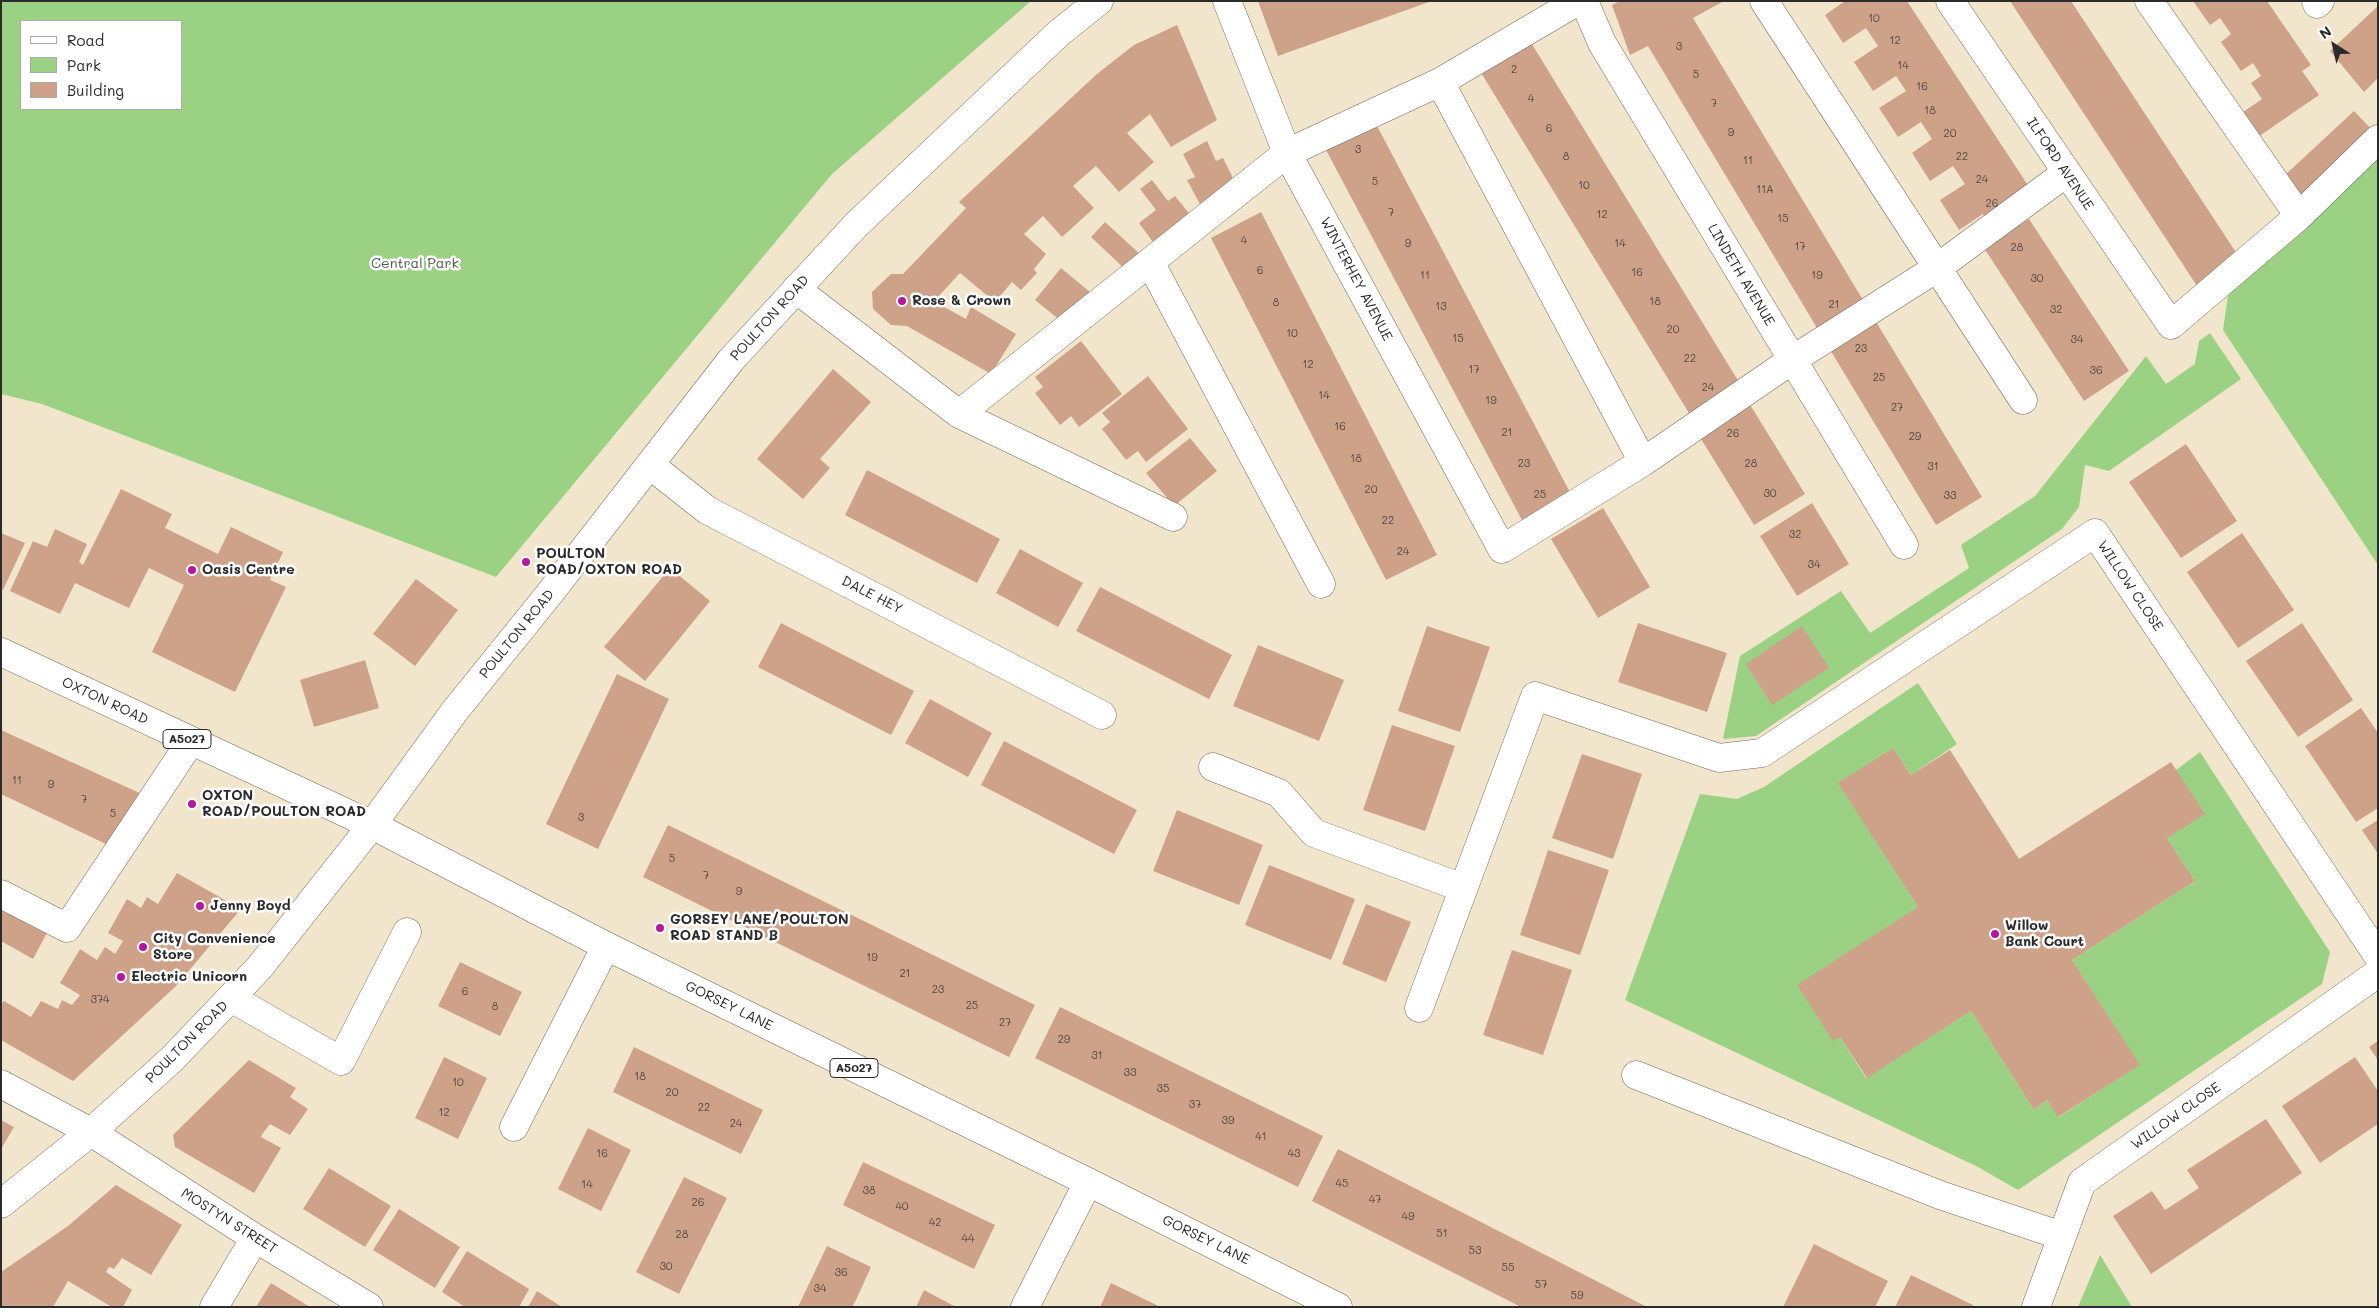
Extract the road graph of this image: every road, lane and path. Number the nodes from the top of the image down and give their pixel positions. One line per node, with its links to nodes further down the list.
1 (1099, 1): 17 (street, POULTON ROAD)
2 (1227, 1): 12 (street, WINTERHEY AVENUE)
3 (1578, 1): 10 (street)
4 (1584, 1): 18 (street, LINDETH AVENUE)
5 (1764, 1): 16 (street)
6 (1950, 1): 13 (street, ILFORD AVENUE)
7 (2149, 1): 14 (street)
8 (2316, 1): 9 (street)
9 (2320, 1)
10 (1440, 82): 12 (street); 21 (street)
11 (2378, 140): 14 (street)
12 (1288, 153): 15 (street); 21 (street, WINTERHEY AVENUE)
13 (2066, 173): 14 (street, ILFORD AVENUE); 16 (street)
14 (2299, 216)
15 (1150, 262): 20 (street); 25 (street)
16 (1937, 268): 18 (street); 19 (street)
17 (796, 290): 20 (street); 22 (street, POULTON ROAD)
18 (1792, 360): 21 (street); 24 (street, LINDETH AVENUE)
19 (2023, 400)
20 (959, 414): 23 (street)
21 (1643, 462)
22 (650, 465): 27 (street, DALE HEY); 30 (street, POULTON ROAD)
23 (1173, 516)
24 (1904, 545)
25 (1321, 584)
26 (1, 652): 28 (street, OXTON ROAD / A5027)
27 (1102, 715)
28 (191, 741): 30 (street, OXTON ROAD / A5027); 32 (street)
29 (1213, 768): 31 (street)
30 (372, 826): 34 (street, GORSEY LANE / A5027); 37 (street, POULTON ROAD)
31 (1463, 888): 35 (street, WILLOW CLOSE); 38 (street)
32 (1, 894)
33 (407, 932): 37 (street)
34 (606, 946): 41 (street); 43 (street, GORSEY LANE / A5027)
35 (2378, 956)
36 (2378, 973): 45 (street, WILLOW CLOSE)
37 (230, 998): 42 (street, POULTON ROAD)
38 (1419, 1008)
39 (1636, 1076): 45 (street)
40 (1, 1084): 42 (street, MOSTYN STREET)
41 (514, 1127)
42 (91, 1132): 44 (street, POULTON ROAD); 46 (street, MOSTYN STREET)
43 (1088, 1182): 47 (street, GORSEY LANE / A5027); 50 (street)
44 (1, 1204)
45 (2062, 1236): 51 (street, WILLOW CLOSE)
46 (255, 1238): 48 (street); 49 (street, MOSTYN STREET)
47 (1327, 1304)
48 (214, 1307)
49 (369, 1307)
50 (1025, 1307)
51 (2036, 1307)

